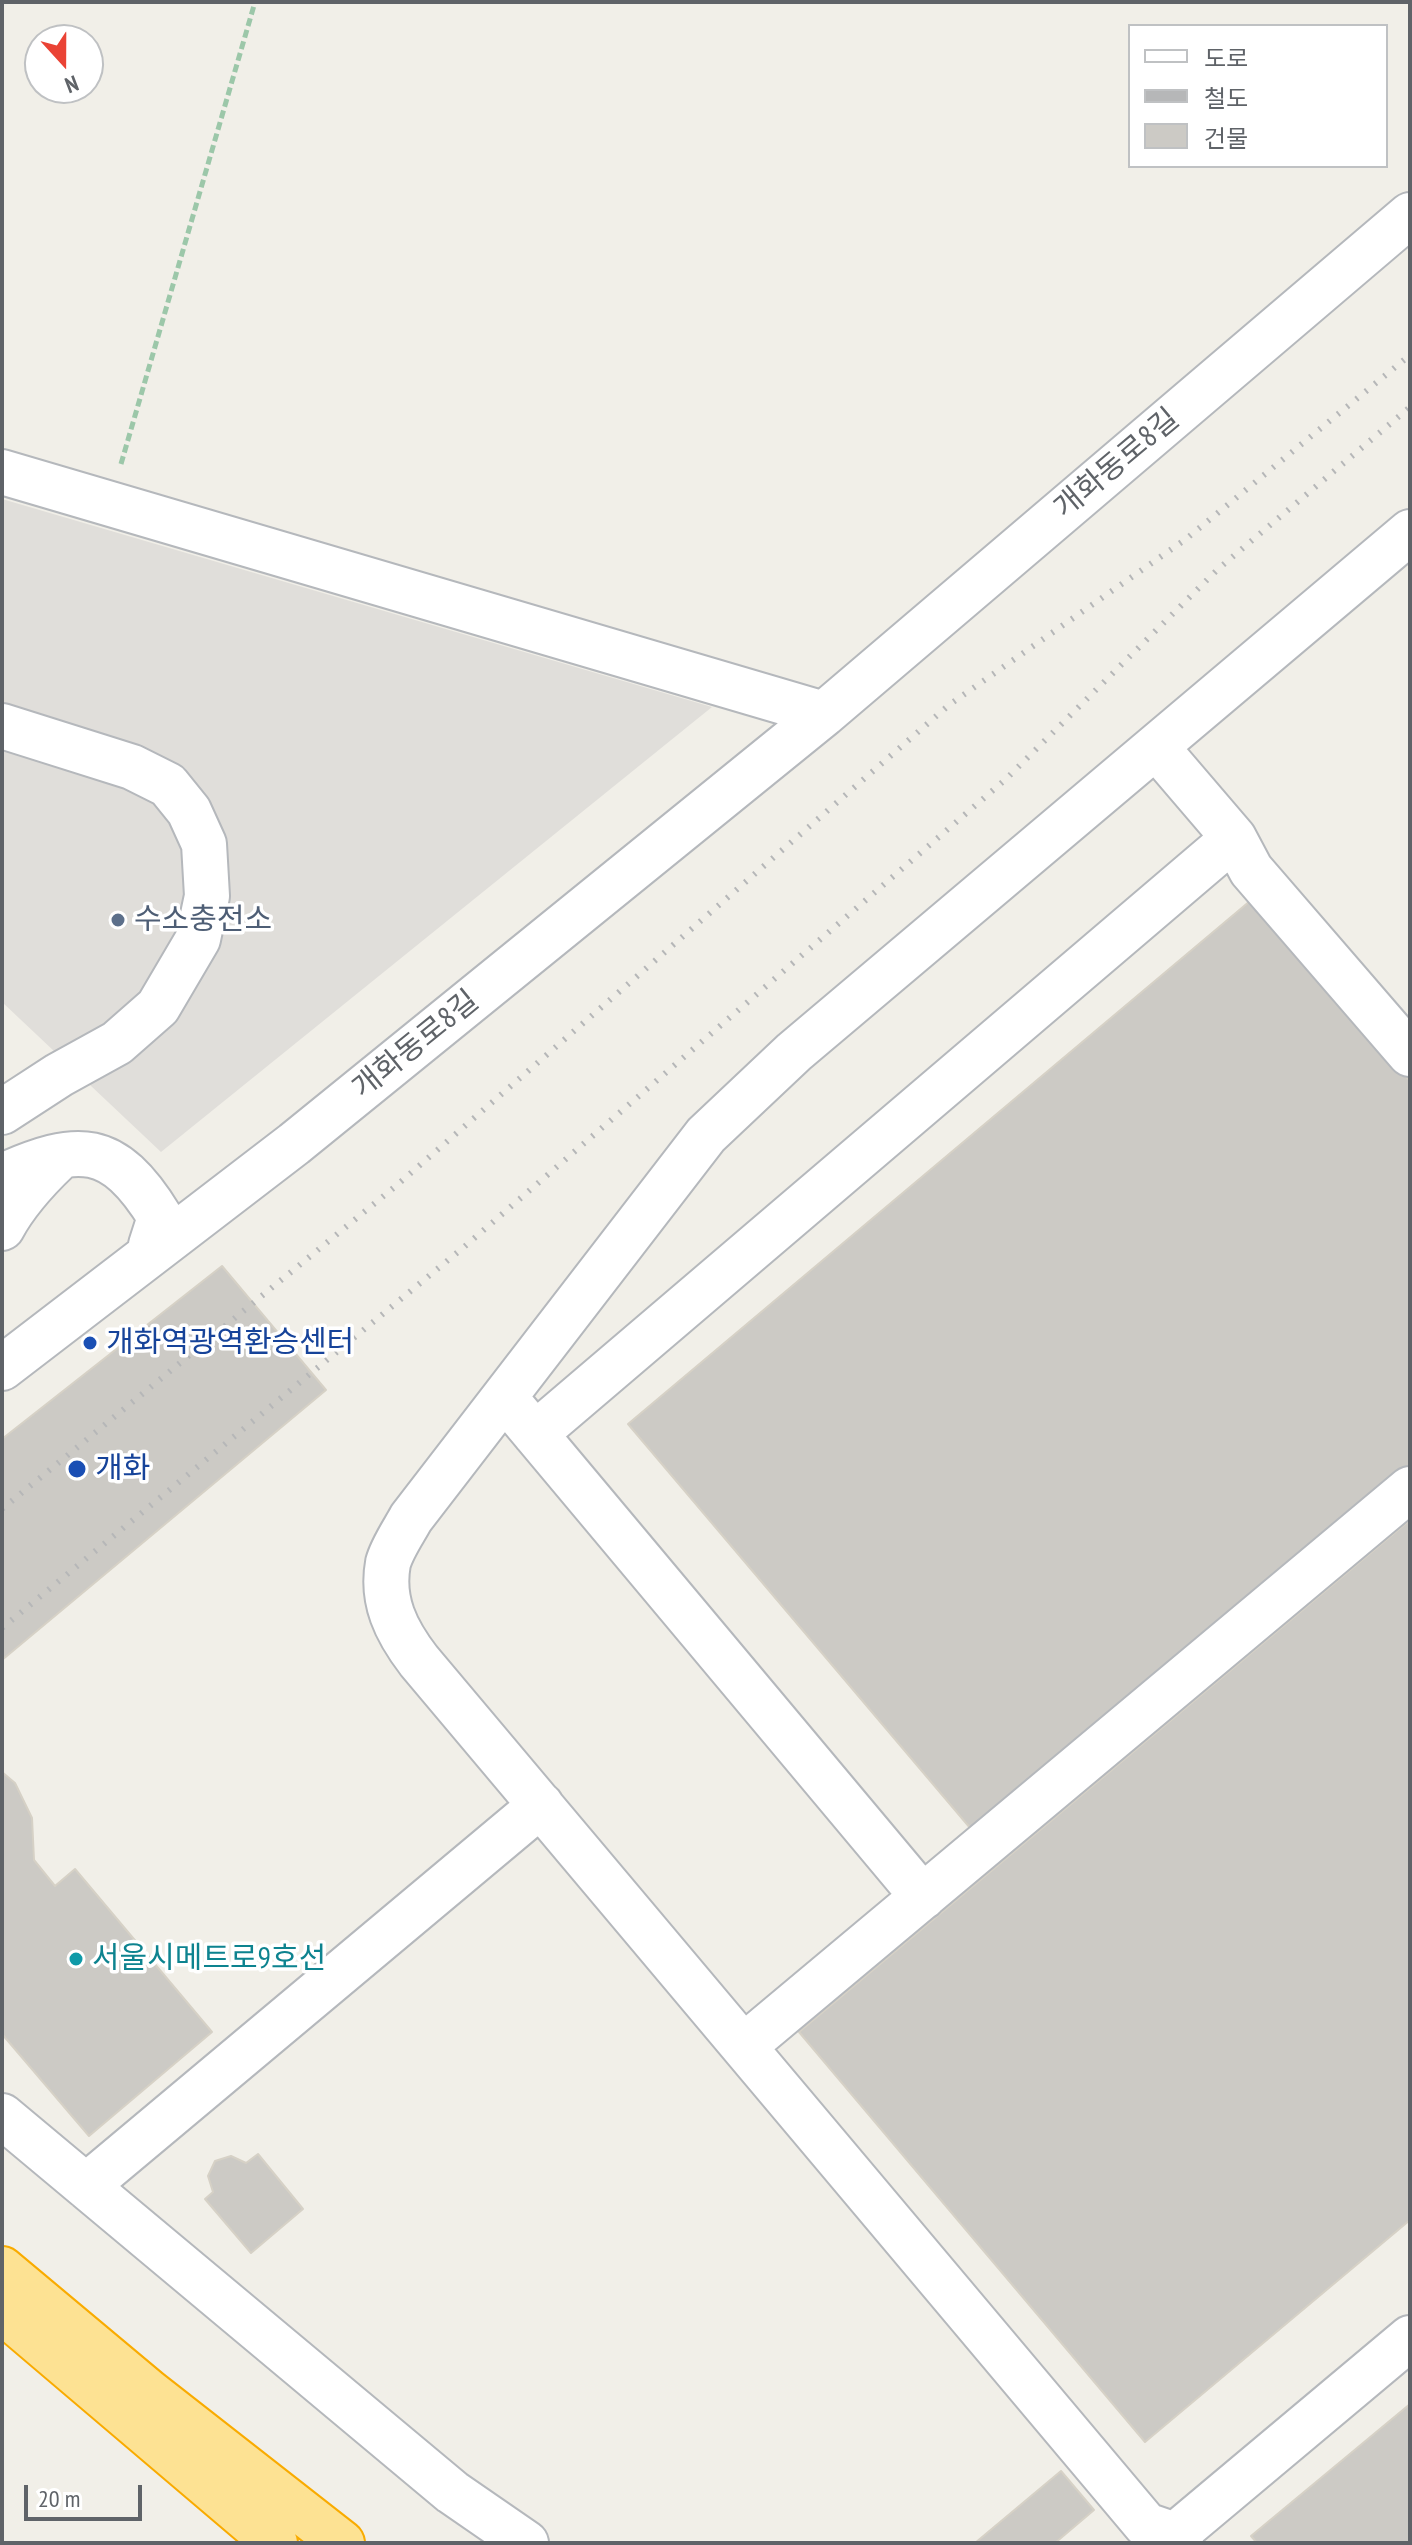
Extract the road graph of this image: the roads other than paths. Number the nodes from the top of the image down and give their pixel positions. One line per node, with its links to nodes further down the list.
1 (1410, 215): 4 (street, 개화동로8길)
2 (2, 472): 4 (street)
3 (1410, 532): 6 (street)
4 (824, 714): 13 (street, 개화동로8길)
5 (2, 726): 9 (street)
6 (1157, 748): 7 (street); 15 (street)
7 (1234, 838): 8 (street); 16 (street)
8 (1410, 1054)
9 (2, 1112)
10 (65, 1153): 11 (street); 12 (street); 13 (street)
11 (2, 1176)
12 (2, 1228)
13 (139, 1260): 14 (street, 개화동로8길)
14 (2, 1368)
15 (503, 1397): 16 (street); 18 (street)
16 (535, 1434): 19 (street)
17 (1410, 1489): 19 (street)
18 (541, 1805): 20 (street); 22 (street)
19 (923, 1897): 20 (street)
20 (744, 2046): 26 (street)
21 (2, 2116): 22 (street)
22 (86, 2186): 29 (street)
23 (2, 2269): 28 (highway)
24 (2, 2311): 27 (highway)
25 (1410, 2338): 26 (street)
26 (1178, 2539)
27 (275, 2543)
28 (342, 2543)
29 (526, 2543)

